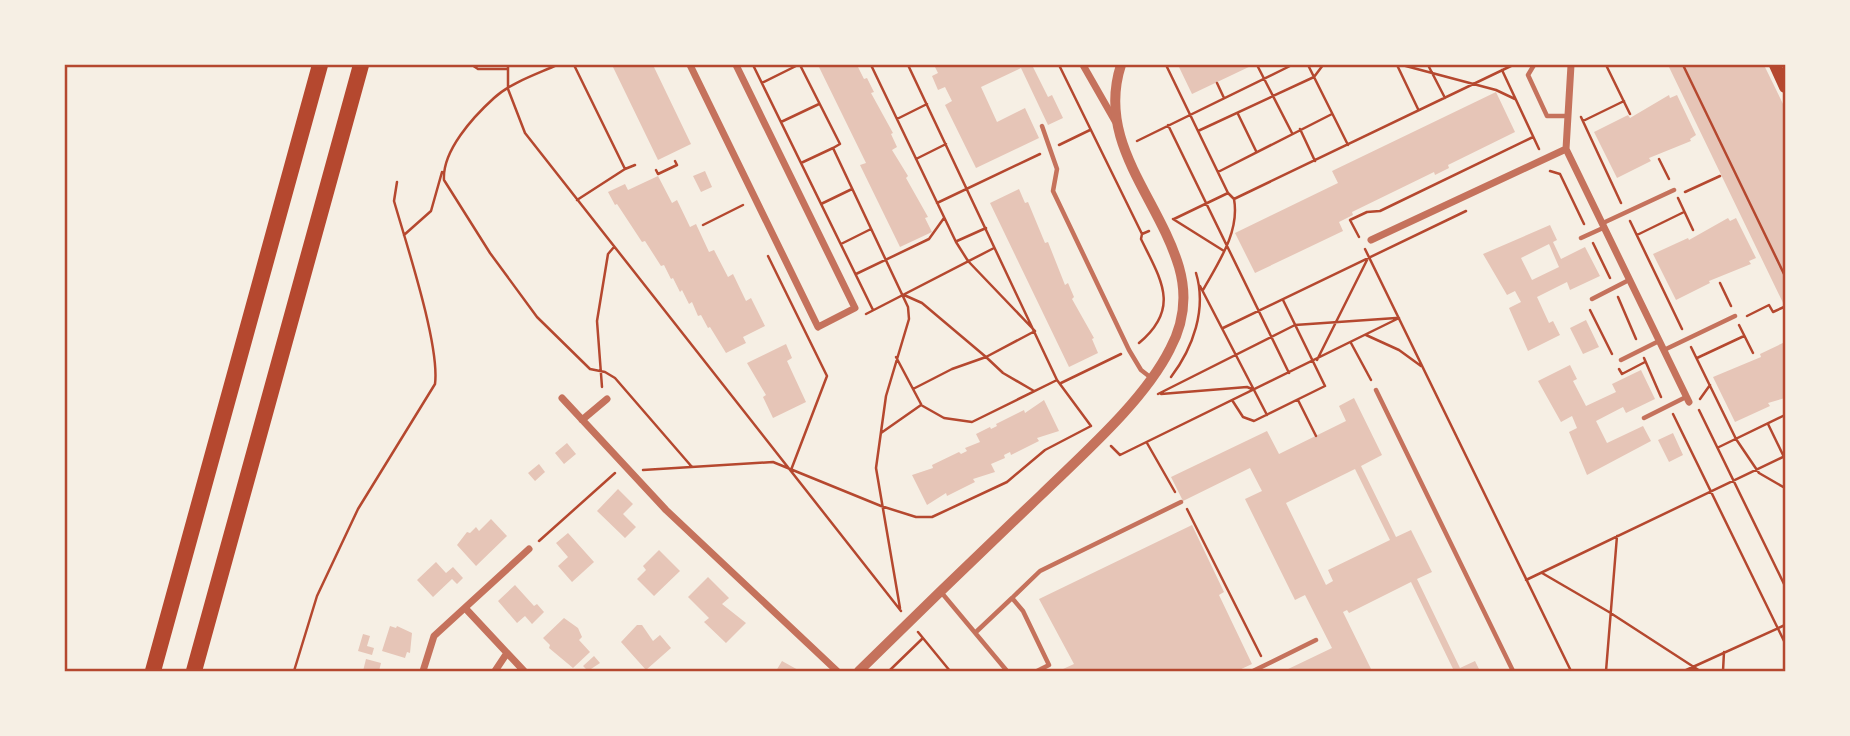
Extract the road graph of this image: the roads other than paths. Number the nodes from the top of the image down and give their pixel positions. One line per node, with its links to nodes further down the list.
1 (320, 65): 40 (highway)
2 (360, 65): 41 (highway)
3 (690, 65): 4 (street)
4 (736, 65)
5 (1083, 65): 12 (street)
6 (1121, 65): 12 (street)
7 (1534, 65): 11 (lane)
8 (1571, 65): 11 (street)
9 (1775, 65): 10 (main road)
10 (1785, 87)
11 (1568, 116): 14 (street)
12 (1115, 121): 25 (street)
13 (1042, 126): 25 (lane)
14 (1566, 149): 16 (street); 18 (street)
15 (1676, 193): 16 (lane)
16 (1603, 226): 17 (lane); 19 (street)
17 (1581, 238)
18 (1371, 240)
19 (1630, 280): 20 (lane); 22 (street)
20 (1592, 299)
21 (1736, 318): 23 (lane)
22 (1660, 341): 23 (street); 24 (lane)
23 (1664, 350): 29 (street)
24 (1621, 360)
25 (1151, 377): 34 (street)
26 (1376, 390): 50 (lane)
27 (562, 398): 31 (street)
28 (607, 399): 31 (street)
29 (1688, 399): 30 (lane)
30 (1644, 418)
31 (582, 420): 45 (street)
32 (1181, 502): 35 (lane)
33 (529, 550): 36 (street)
34 (941, 591): 37 (lane); 46 (street)
35 (1012, 598): 37 (lane); 48 (lane)
36 (466, 609): 39 (street); 42 (street)
37 (976, 632): 47 (lane)
38 (1316, 640): 49 (lane)
39 (507, 653): 43 (street); 44 (street)
40 (153, 671)
41 (194, 671)
42 (423, 671)
43 (495, 671)
44 (524, 671)
45 (837, 671)
46 (859, 671)
47 (1007, 671)
48 (1037, 671)
49 (1253, 671)
50 (1513, 671)

